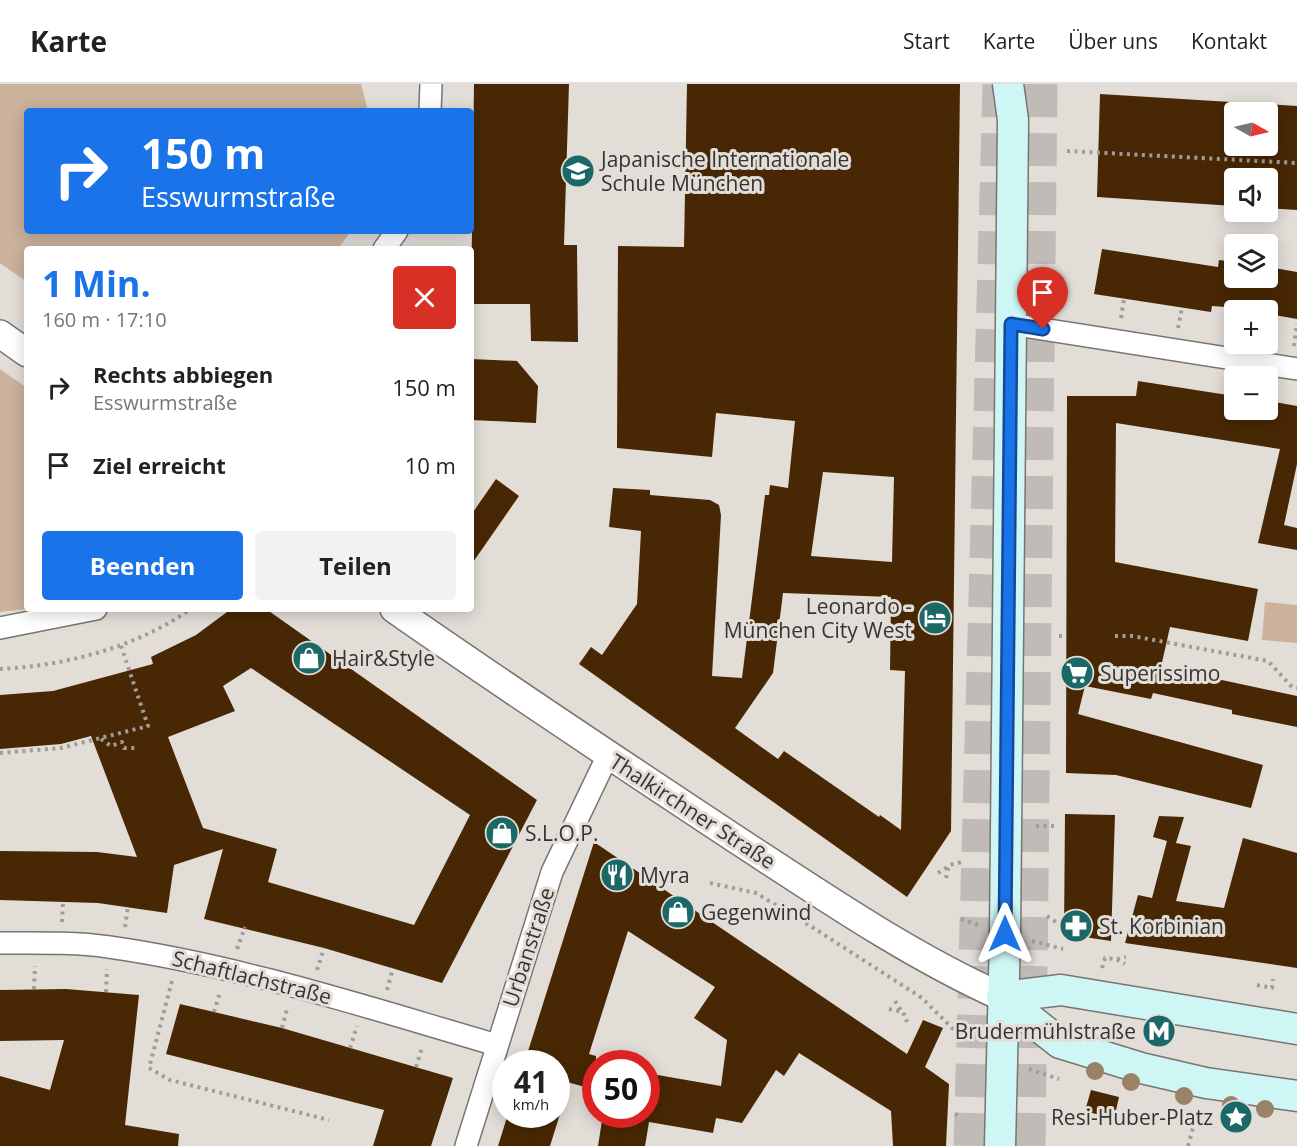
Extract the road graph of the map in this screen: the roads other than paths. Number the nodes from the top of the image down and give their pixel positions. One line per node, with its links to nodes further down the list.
1 (431, 84): 4 (street)
2 (1008, 84): 5 (main road)
3 (1020, 84): 5 (main road)
4 (430, 108)
5 (1013, 120): 6 (main road)
6 (1011, 324): 9 (street); 15 (main road)
7 (0, 334): 8 (street)
8 (24, 351)
9 (1297, 369)
10 (81, 612): 12 (street)
11 (398, 612): 13 (street, Thalkirchner Straße)
12 (0, 628)
13 (608, 755): 15 (street, Thalkirchner Straße); 17 (street, Urbanstraße)
14 (0, 943): 17 (street, Schaftlachstraße)
15 (1002, 998): 16 (main road); 18 (main road, Thalkirchner Straße); 20 (main road)
16 (1297, 1029)
17 (497, 1045): 19 (street, Urbanstraße)
18 (1297, 1096)
19 (466, 1146)
20 (1000, 1146)

